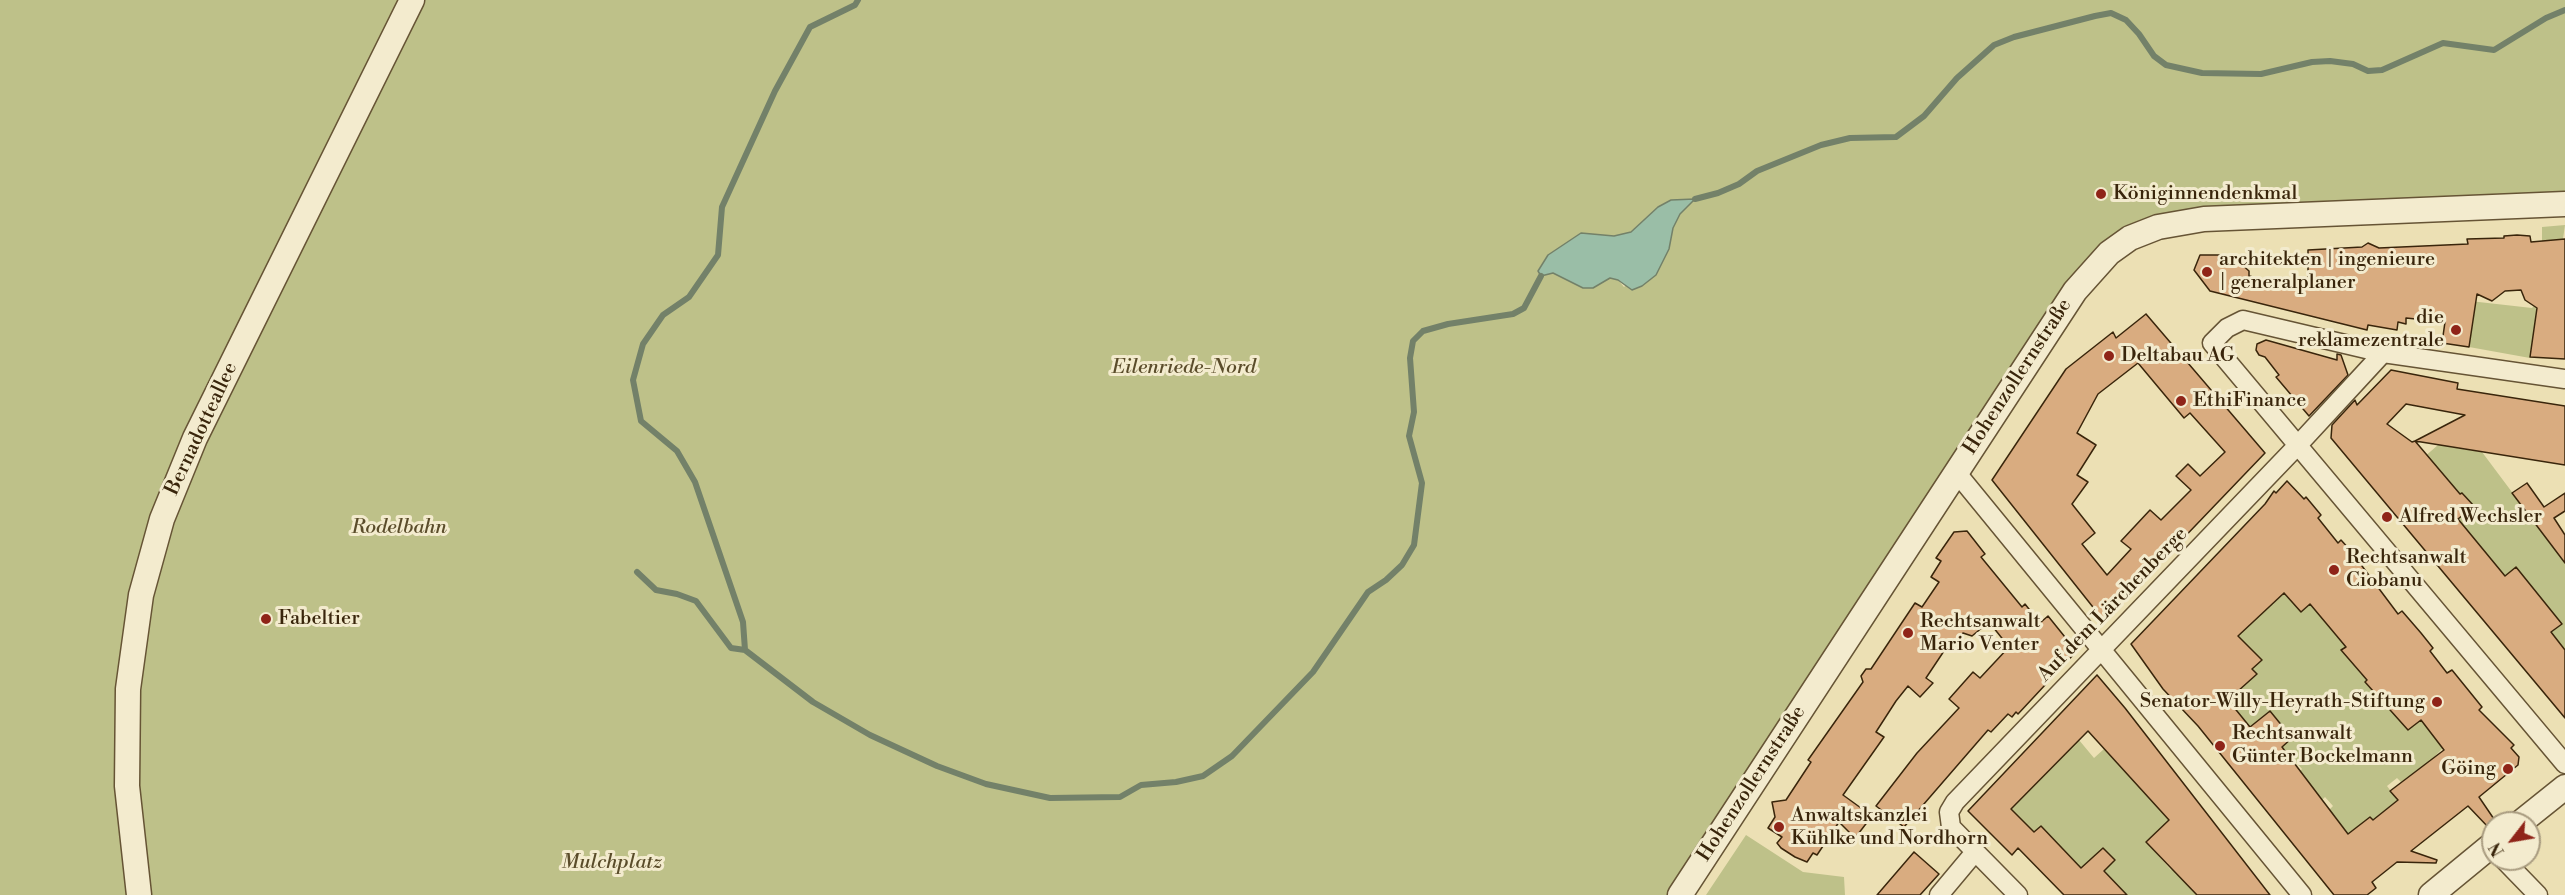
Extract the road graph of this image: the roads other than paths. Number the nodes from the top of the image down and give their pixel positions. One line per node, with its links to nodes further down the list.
1 (412, 0): 14 (street, Bernadotteallee)
2 (2565, 204): 6 (street, Hohenzollernstraße)
3 (2383, 353): 4 (street); 5 (street, Auf dem Lärchenberge); 5 (street)
4 (2565, 379)
5 (2298, 445): 7 (street, Auf dem Lärchenberge); 8 (street)
6 (1956, 472): 7 (street); 15 (street, Hohenzollernstraße)
7 (2103, 649): 11 (street, Auf dem Lärchenberge); 18 (street)
8 (2565, 764)
9 (2565, 787): 10 (street)
10 (2535, 811)
11 (1975, 852): 16 (street); 17 (street)
12 (2481, 859): 19 (street)
13 (2516, 871): 20 (street)
14 (139, 895)
15 (1680, 895)
16 (1939, 895)
17 (2018, 895)
18 (2302, 895)
19 (2431, 895)
20 (2538, 895)

